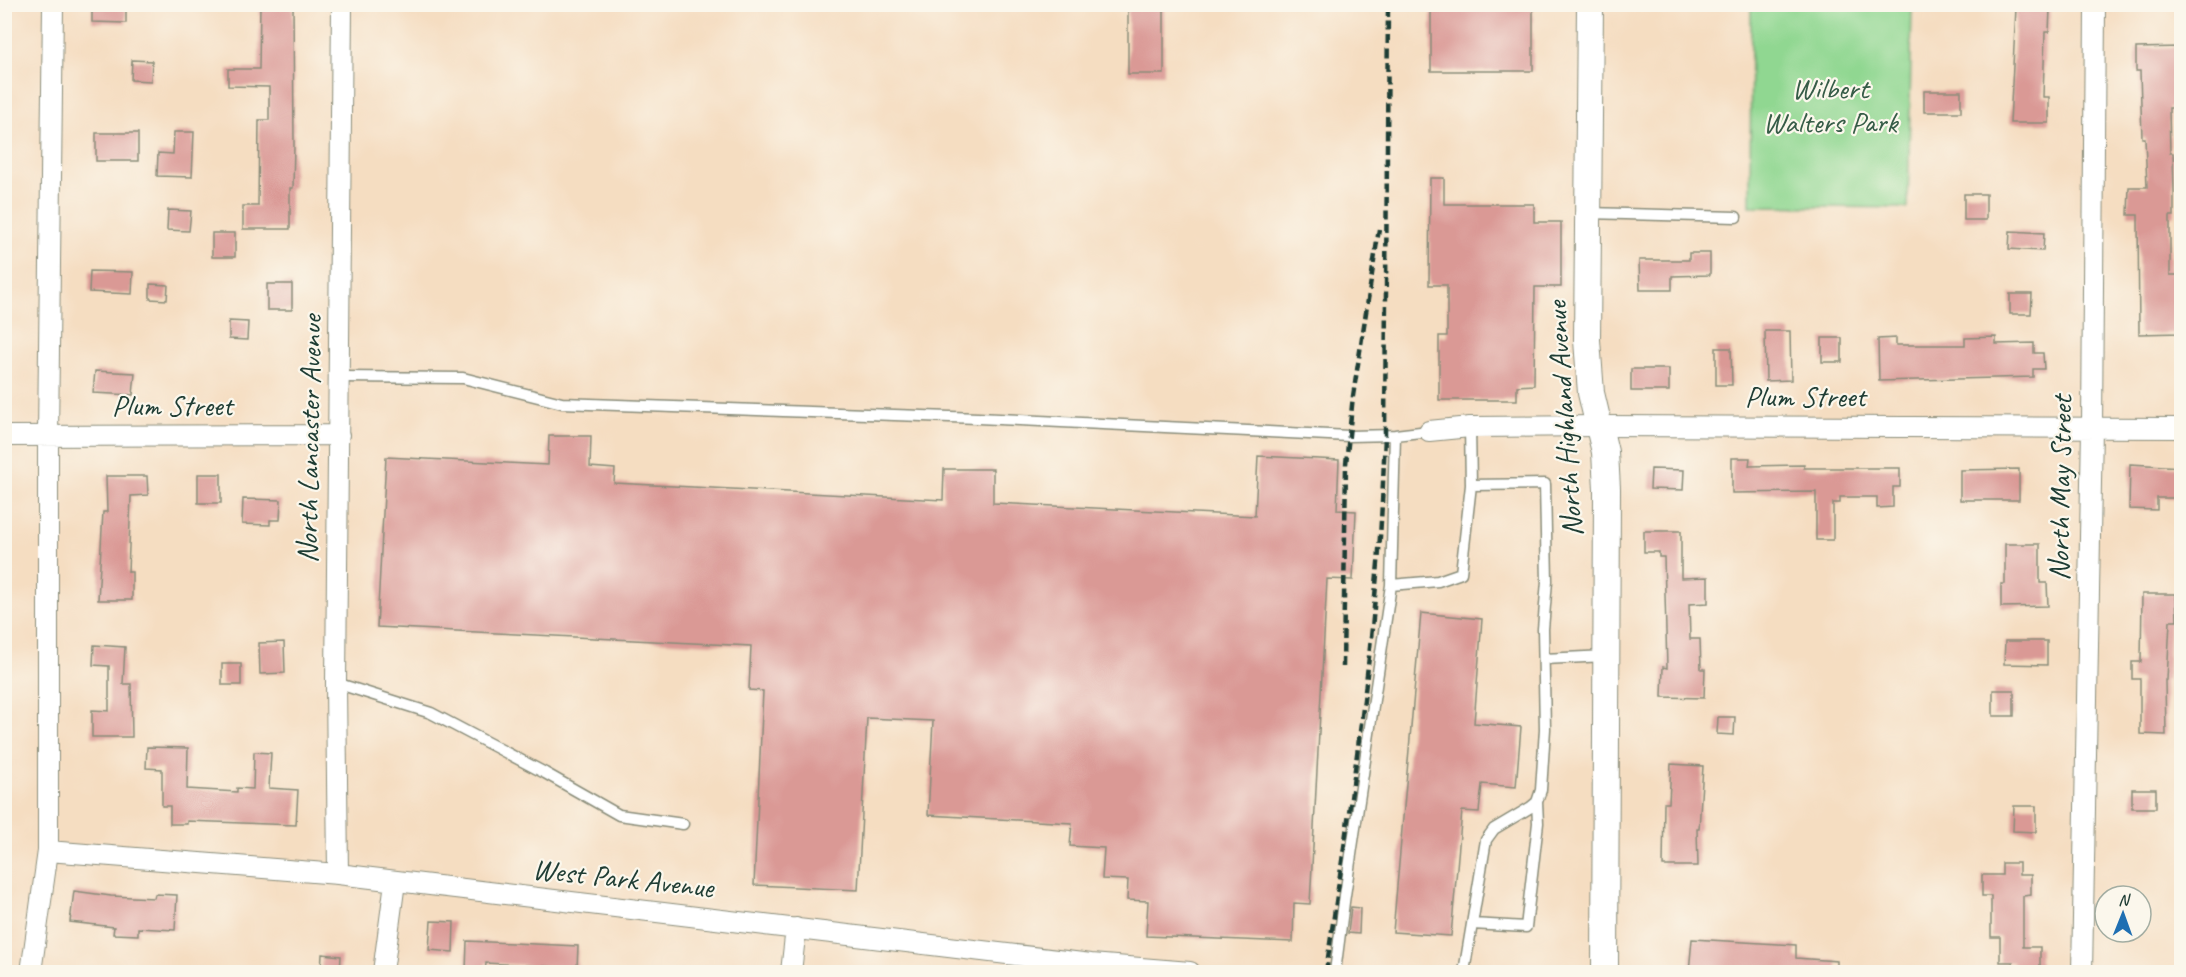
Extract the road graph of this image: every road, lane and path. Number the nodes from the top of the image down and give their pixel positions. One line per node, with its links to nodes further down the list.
1 (53, 4): 16 (street)
2 (342, 4): 7 (street, North Lancaster Avenue)
3 (1590, 4): 5 (street, North Highland Avenue)
4 (2095, 4): 10 (street, North May Street)
5 (1588, 213): 6 (lane); 8 (street, North Highland Avenue)
6 (1736, 217)
7 (340, 377): 13 (street, North Lancaster Avenue); 14 (lane)
8 (1599, 426): 9 (street, Plum Street); 10 (street, Plum Street); 19 (street, North Highland Avenue)
9 (1470, 427): 12 (street, Plum Street); 17 (lane)
10 (2092, 428): 11 (street, Plum Street); 36 (street, North May Street)
11 (2181, 428)
12 (1429, 431): 14 (lane)
13 (339, 435): 16 (street, Plum Street); 21 (street, North Lancaster Avenue)
14 (1395, 435): 18 (lane)
15 (4, 436): 16 (street, Plum Street)
16 (48, 436): 24 (street)
17 (1471, 485): 18 (lane); 20 (lane)
18 (1391, 585): 33 (lane)
19 (1605, 656): 20 (lane); 35 (street, North Highland Avenue)
20 (1544, 659): 22 (lane)
21 (336, 683): 23 (lane); 25 (street, North Lancaster Avenue)
22 (1537, 802): 27 (lane); 27 (lane)
23 (683, 824)
24 (48, 851): 25 (street, West Park Avenue); 29 (street)
25 (338, 874): 26 (street, West Park Avenue)
26 (395, 882): 28 (street, West Park Avenue); 30 (street)
27 (1472, 924): 34 (lane)
28 (796, 928): 31 (street); 32 (street, West Park Avenue)
29 (31, 972)
30 (383, 972)
31 (791, 972)
32 (1184, 972)
33 (1335, 972)
34 (1464, 972)
35 (1605, 972)
36 (2082, 972)

